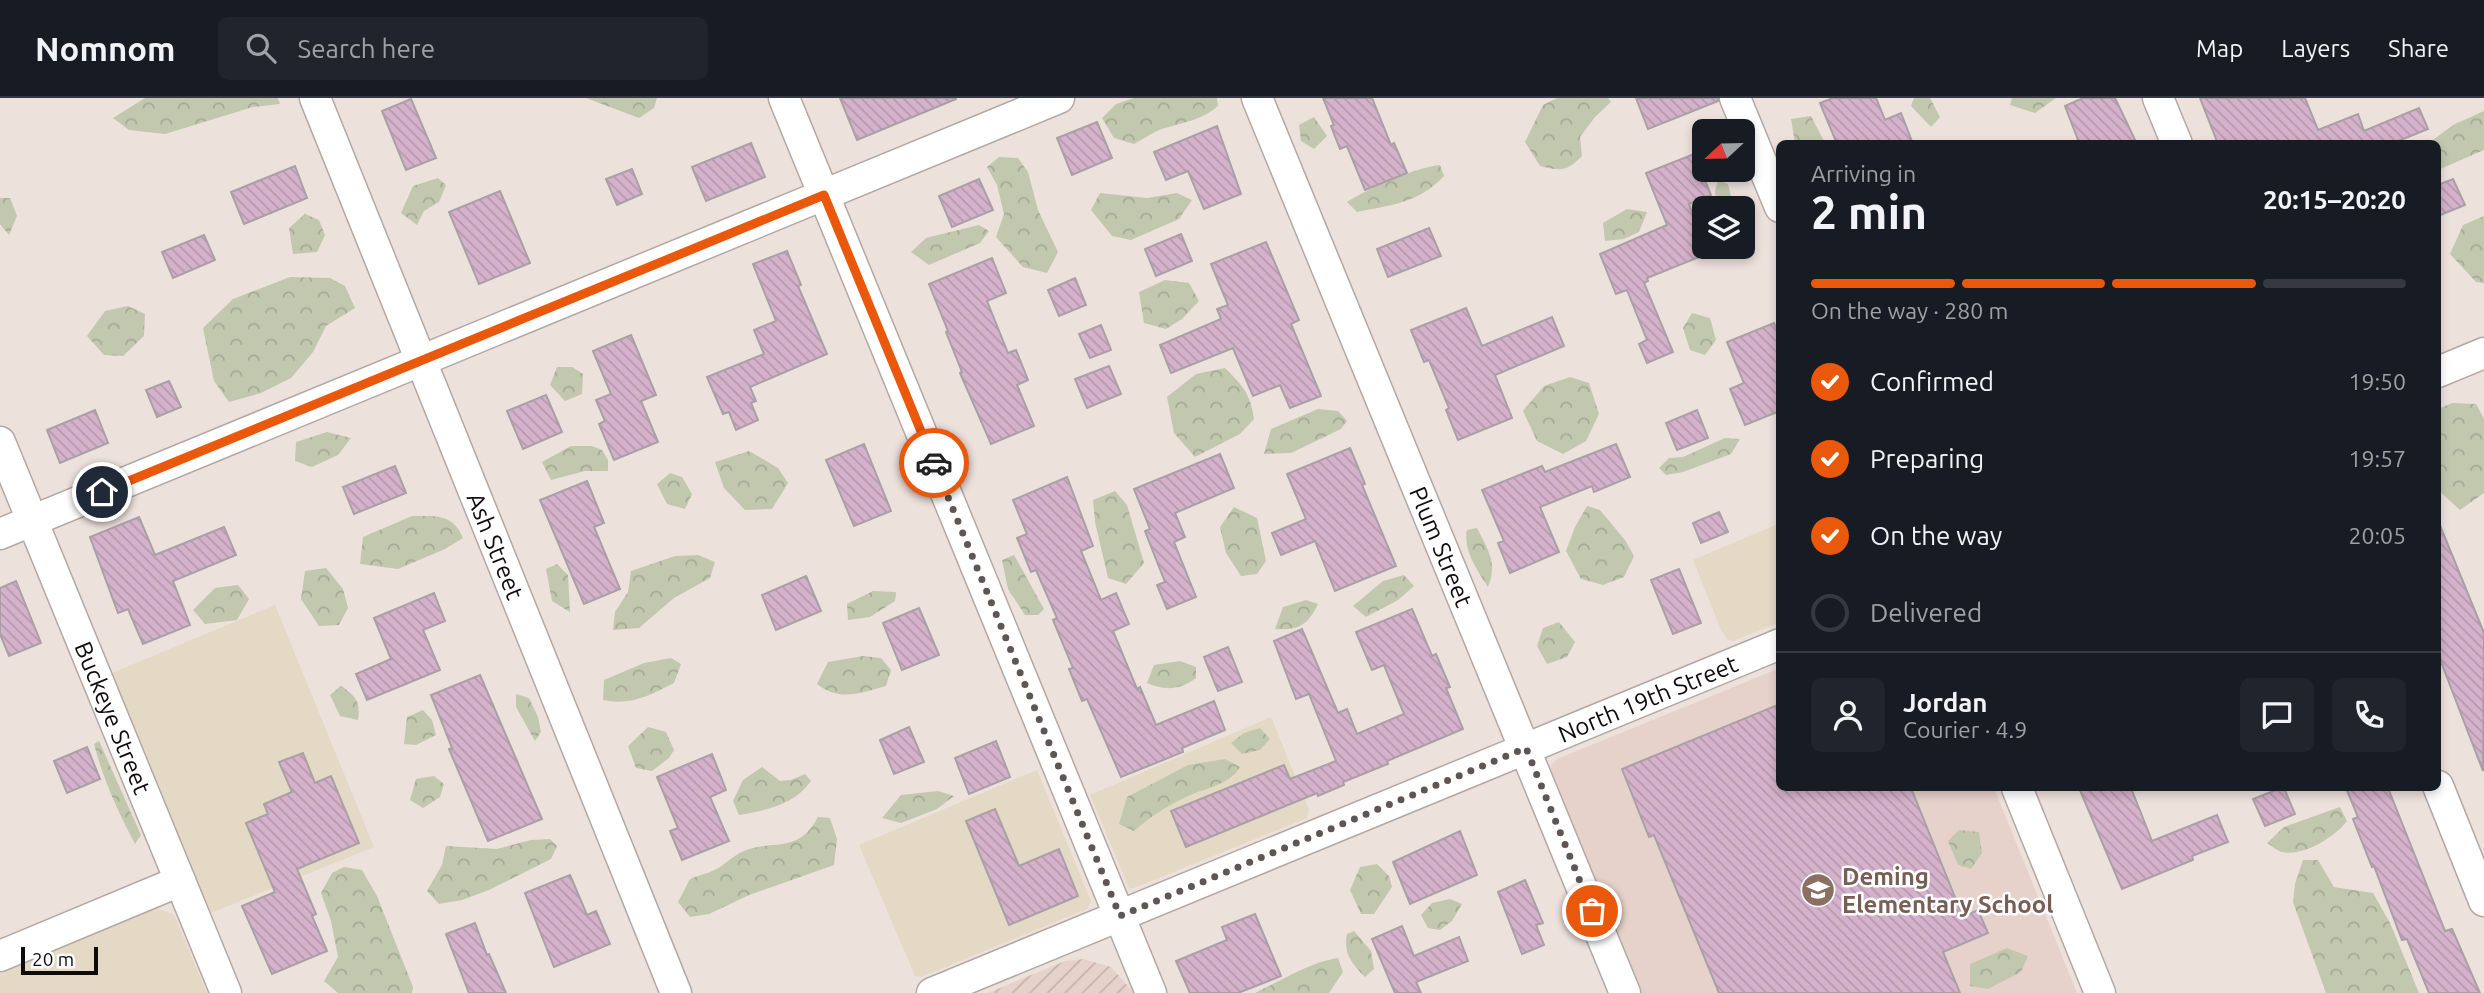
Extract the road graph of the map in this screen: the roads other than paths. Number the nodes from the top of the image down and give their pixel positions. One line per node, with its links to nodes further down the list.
1 (315, 98): 11 (street, Ash Street)
2 (784, 98): 8 (street)
3 (1059, 98): 8 (street)
4 (1257, 98): 17 (street, Plum Street)
5 (1735, 98): 9 (street)
6 (2158, 98): 7 (street)
7 (2175, 140)
8 (824, 195): 11 (street); 22 (street)
9 (1776, 197)
10 (2484, 353): 12 (street)
11 (421, 360): 14 (street); 25 (street, Ash Street)
12 (2441, 371)
13 (0, 442): 14 (street, Buckeye Street)
14 (32, 520): 15 (street); 20 (street, Buckeye Street)
15 (0, 534)
16 (1776, 646): 17 (street, North 19th Street)
17 (1526, 748): 22 (street, North 19th Street); 28 (street, Plum Street)
18 (2018, 791): 29 (street)
19 (2440, 791): 21 (street)
20 (180, 881): 23 (street); 24 (street, Buckeye Street)
21 (2484, 901)
22 (1120, 916): 26 (street, North 19th Street); 27 (street)
23 (0, 956)
24 (226, 993)
25 (676, 993)
26 (932, 993)
27 (1152, 993)
28 (1625, 993)
29 (2100, 993)

